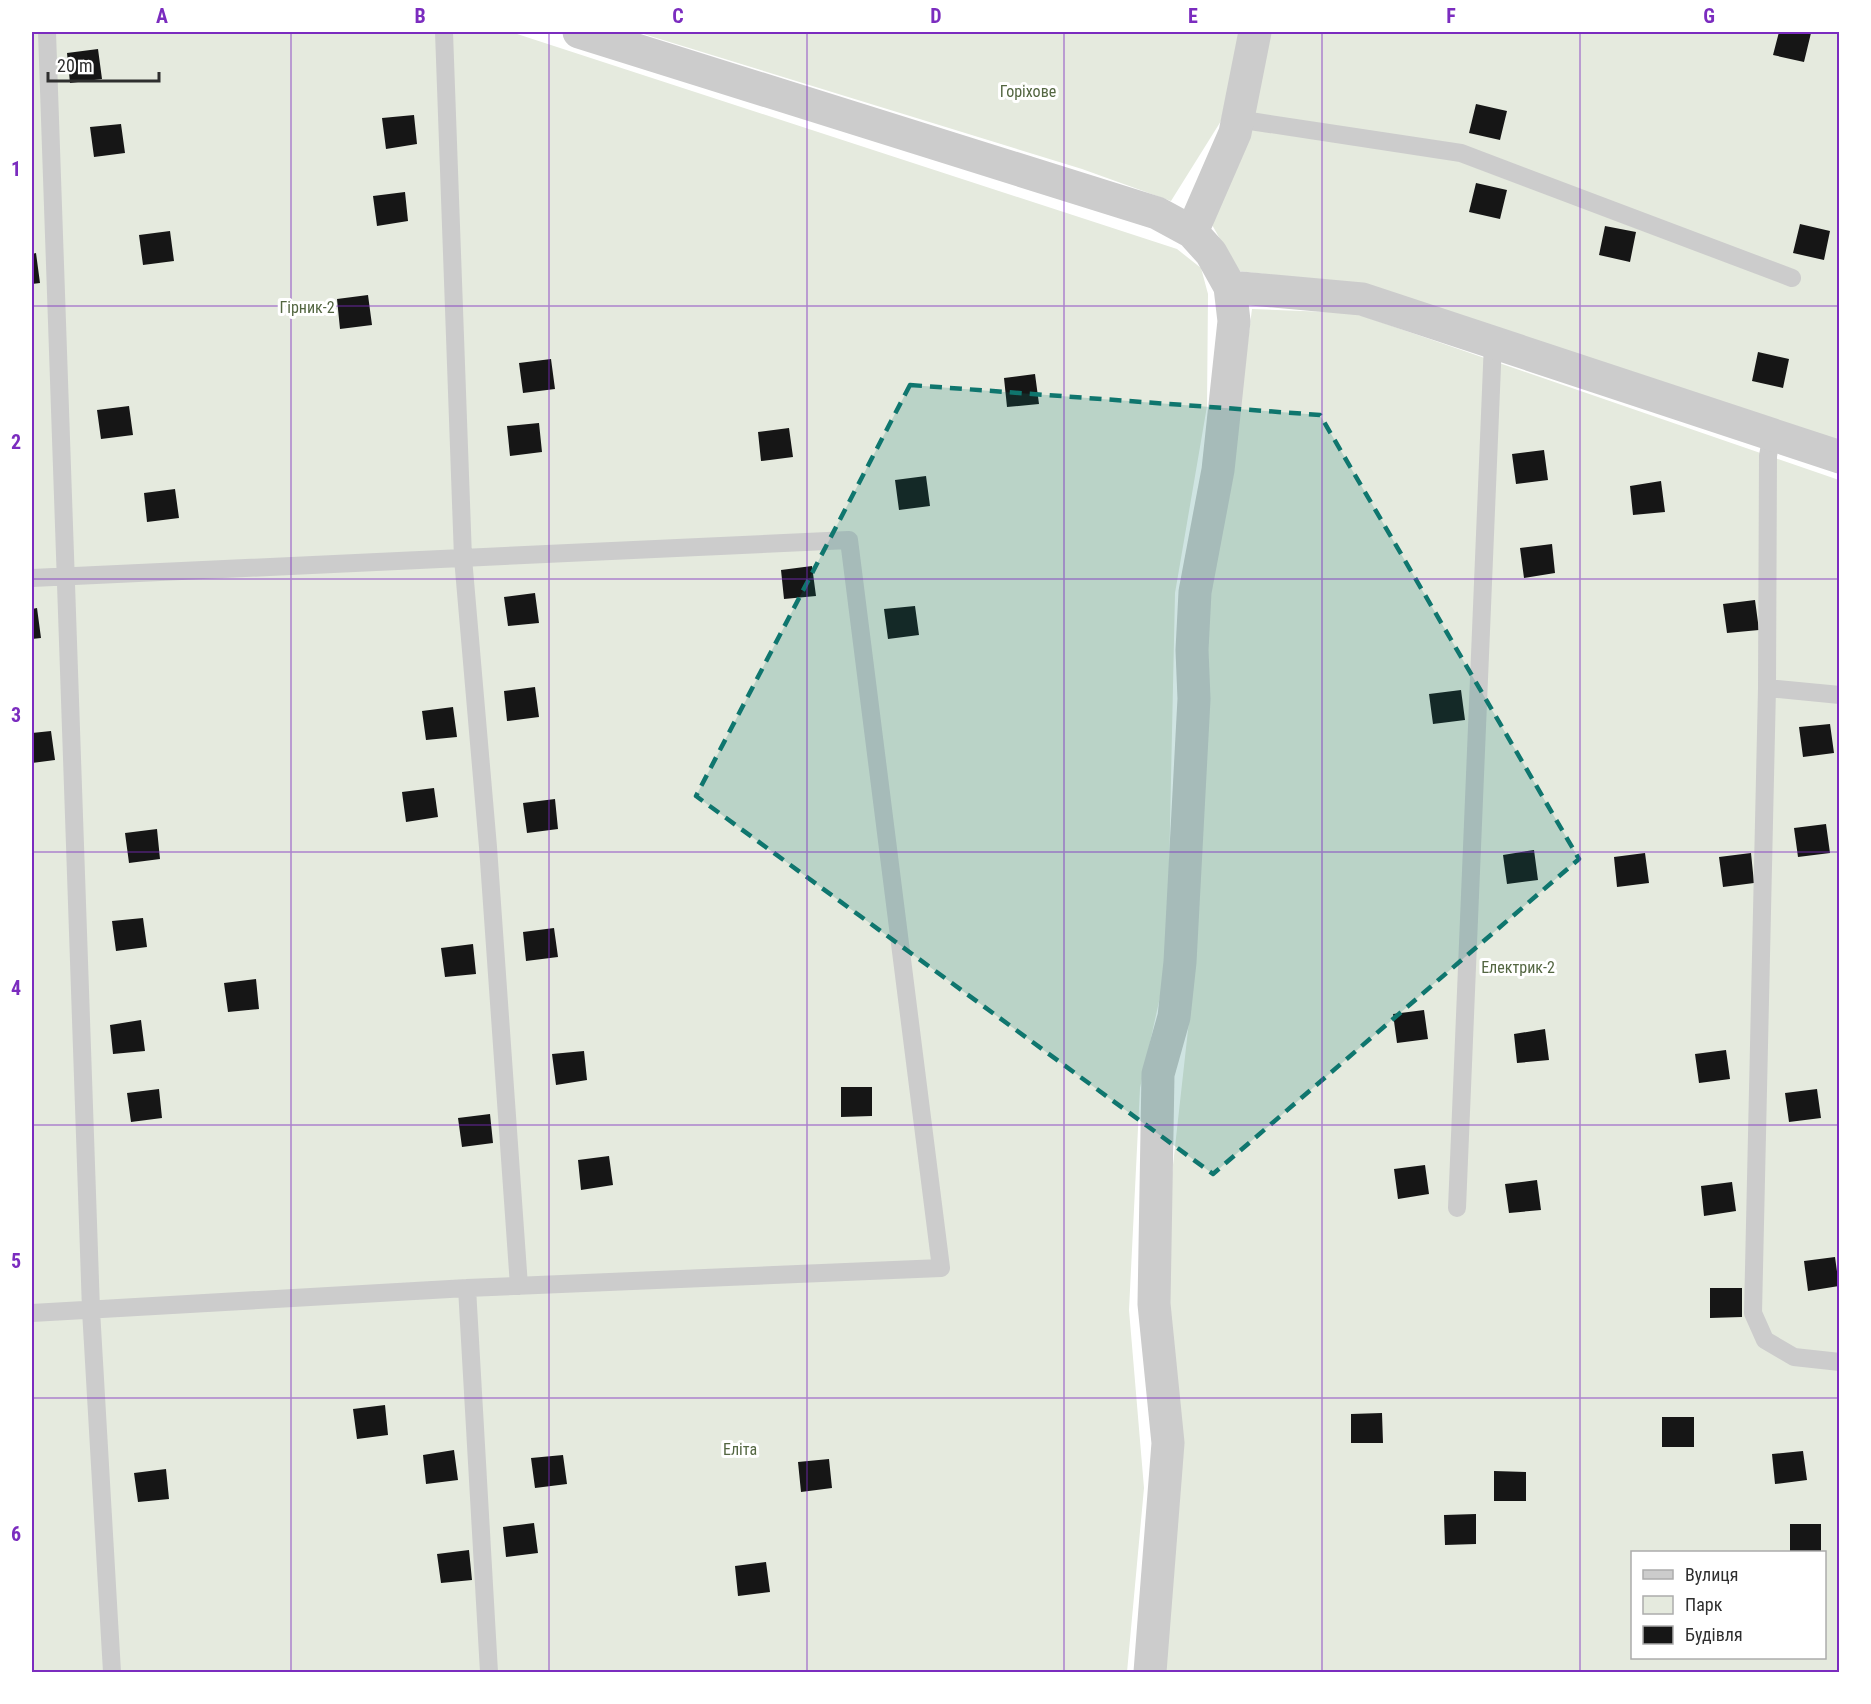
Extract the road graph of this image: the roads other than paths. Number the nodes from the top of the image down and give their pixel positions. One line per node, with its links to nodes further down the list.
1 (48, 32): 13 (lane)
2 (444, 32): 12 (lane)
3 (579, 32): 6 (street)
4 (1255, 32): 5 (street)
5 (1238, 118): 6 (street); 7 (lane)
6 (1192, 232): 8 (street)
7 (1792, 278)
8 (1230, 287): 9 (street); 25 (street)
9 (1493, 342): 10 (street); 17 (lane)
10 (1772, 433): 11 (street); 15 (lane)
11 (1839, 457)
12 (463, 558): 13 (lane); 18 (lane); 18 (lane)
13 (66, 576): 14 (lane); 20 (lane)
14 (32, 578)
15 (1767, 688): 16 (lane); 22 (lane)
16 (1839, 695)
17 (1457, 1208)
18 (519, 1286): 19 (lane)
19 (467, 1288): 20 (lane); 24 (lane)
20 (91, 1310): 21 (lane); 23 (lane)
21 (32, 1313)
22 (1839, 1362)
23 (112, 1672)
24 (489, 1672)
25 (1150, 1672)

